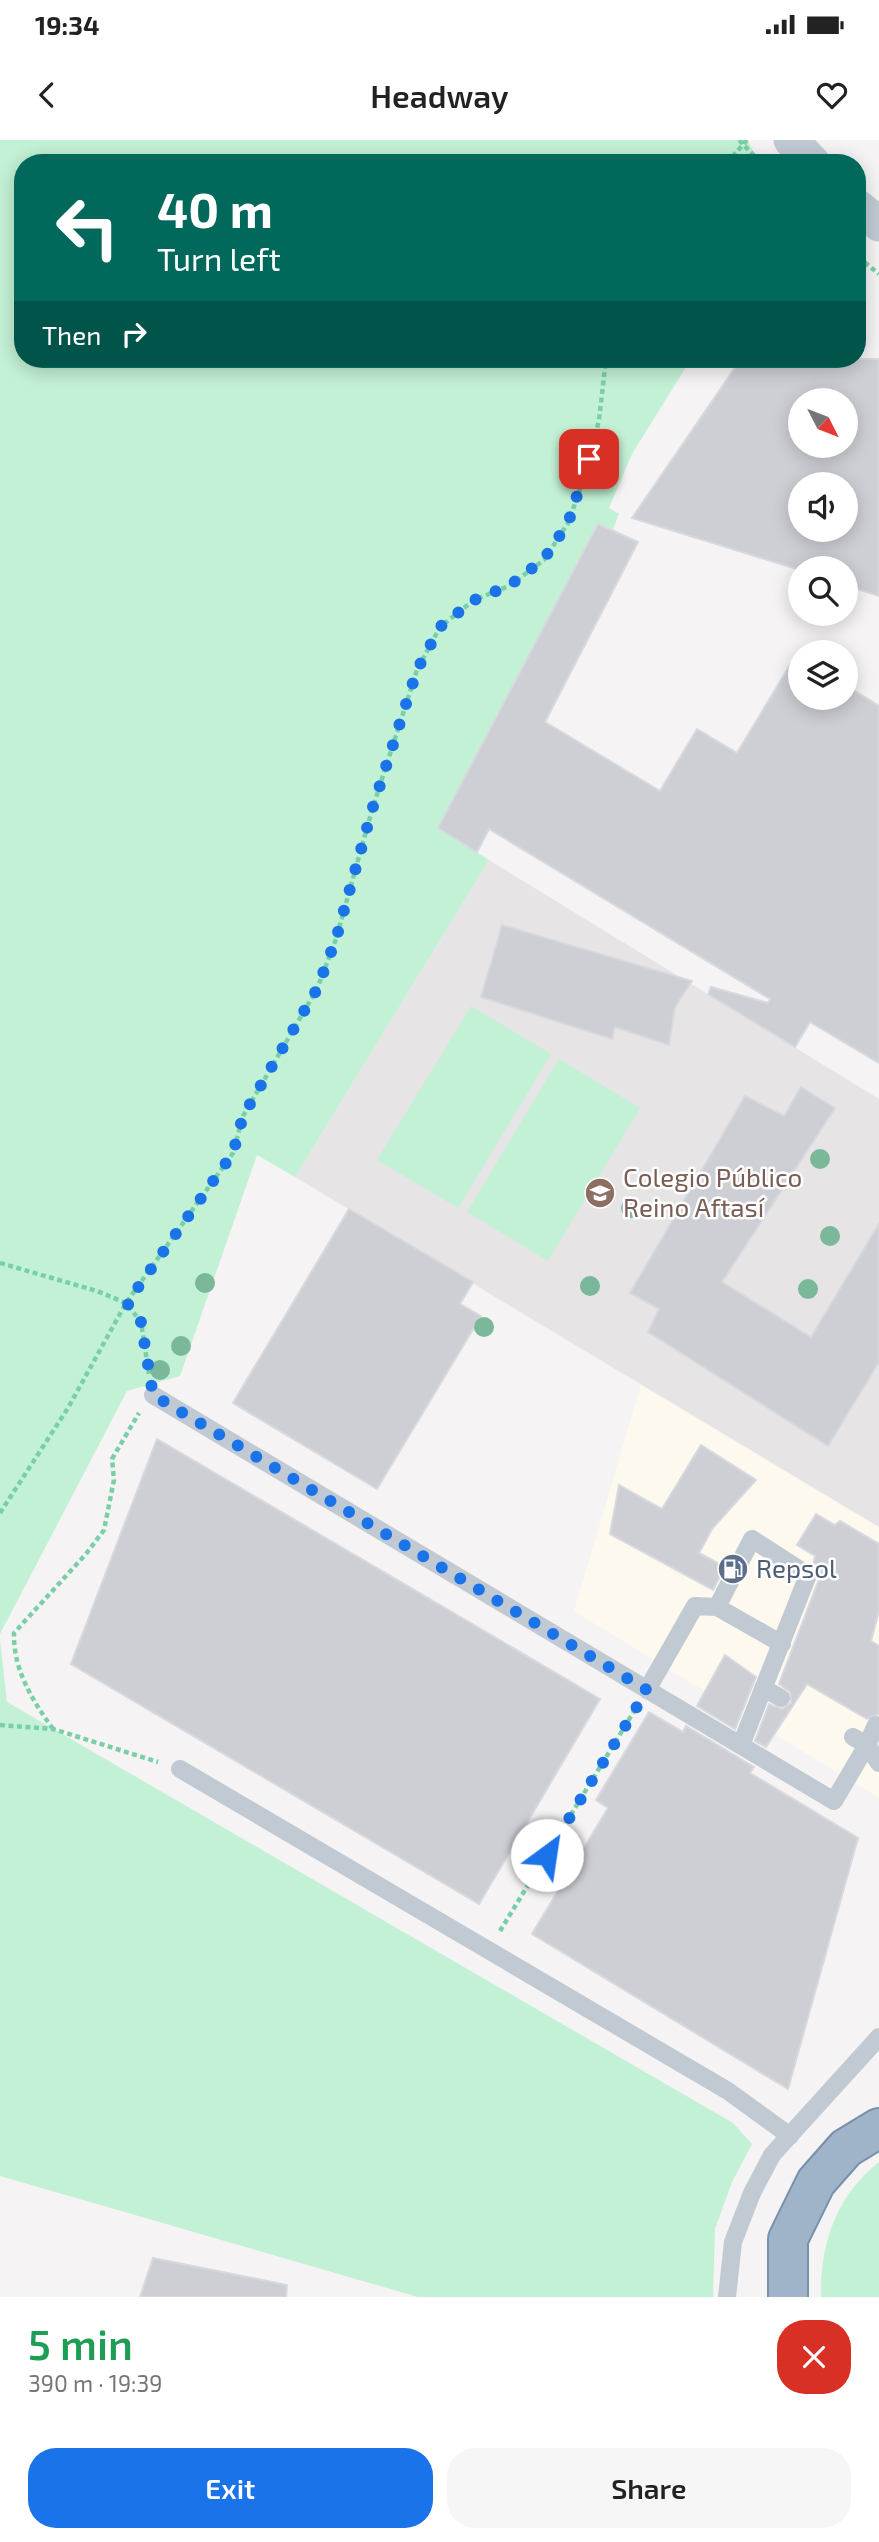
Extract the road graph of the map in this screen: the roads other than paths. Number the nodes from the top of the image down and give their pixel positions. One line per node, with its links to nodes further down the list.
1 (791, 140): 2 (street)
2 (804, 154)
3 (153, 1395): 7 (lane)
4 (717, 1607): 5 (lane); 5 (lane); 7 (lane)
5 (782, 1644): 6 (lane)
6 (764, 1688): 8 (lane); 11 (lane)
7 (647, 1690): 11 (lane)
8 (781, 1698)
9 (876, 1725): 10 (lane)
10 (860, 1741): 11 (lane); 12 (lane)
11 (741, 1745)
12 (879, 1763)
13 (180, 1769): 16 (lane)
14 (879, 2037): 16 (lane)
15 (879, 2128): 18 (highway)
16 (790, 2136): 17 (lane)
17 (727, 2297)
18 (788, 2297)

